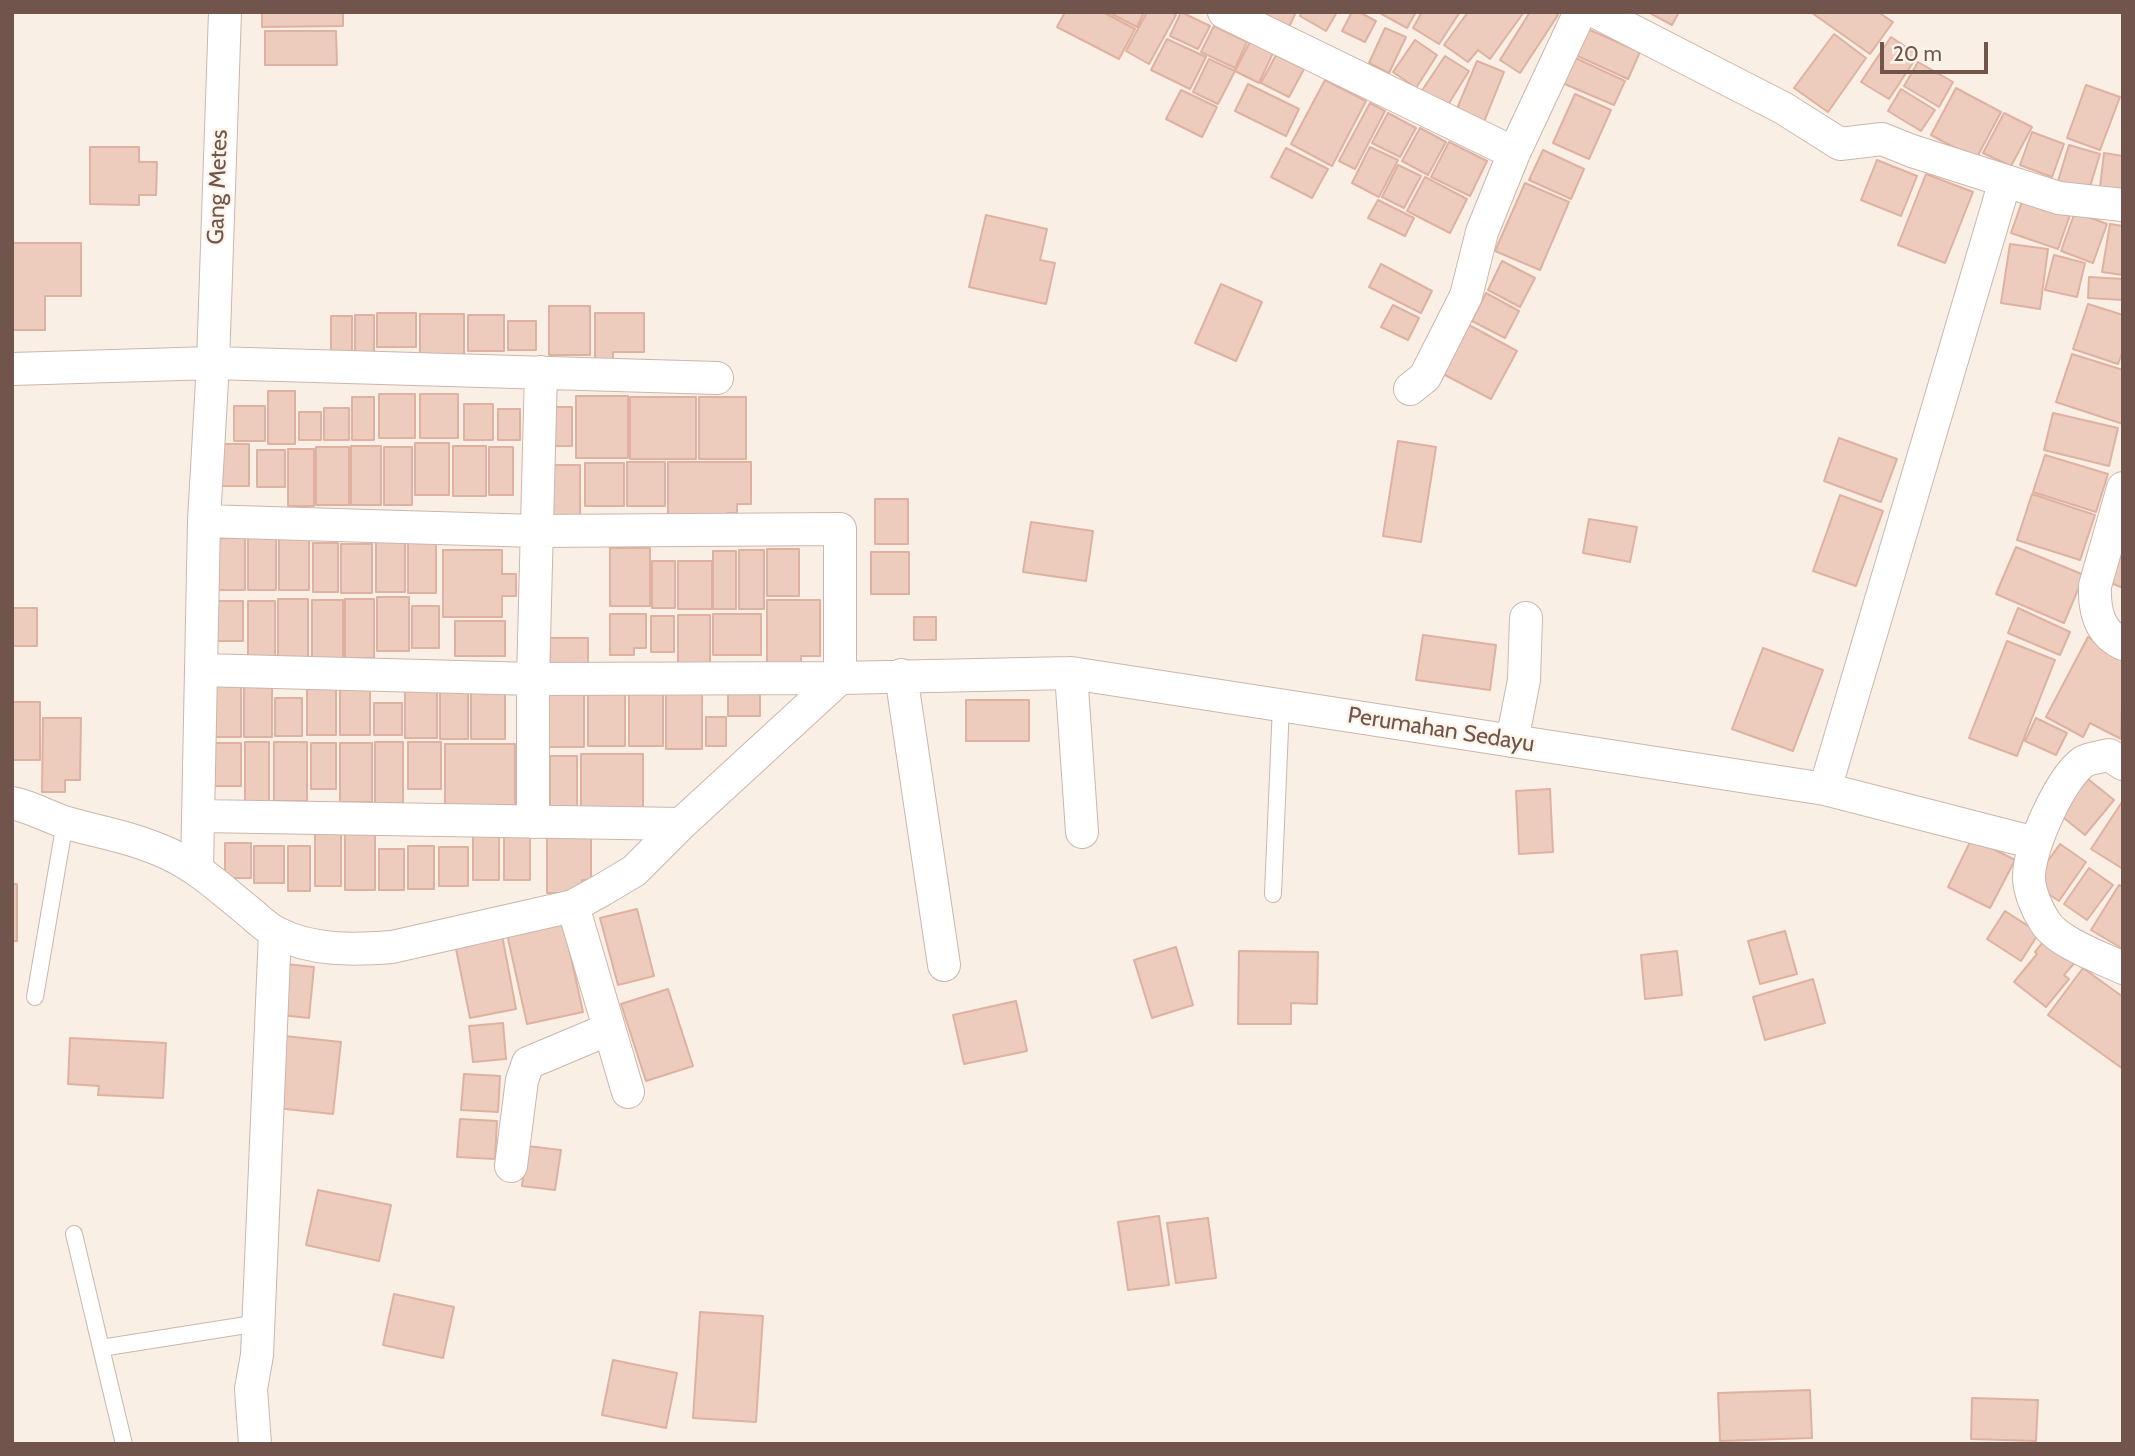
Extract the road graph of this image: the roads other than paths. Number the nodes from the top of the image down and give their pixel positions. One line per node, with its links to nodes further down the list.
1 (225, 12): 8 (street, Gang Metes)
2 (1224, 12): 5 (street)
3 (1580, 12): 5 (street)
4 (1596, 12): 6 (street)
5 (1514, 153): 12 (street)
6 (2005, 181): 7 (street); 26 (street)
7 (2123, 205)
8 (213, 363): 9 (street); 10 (street); 14 (street, Gang Metes)
9 (12, 369)
10 (541, 372): 11 (street); 15 (street)
11 (717, 378)
12 (1410, 389)
13 (2123, 488): 17 (street)
14 (204, 521): 15 (street); 18 (street, Gang Metes)
15 (536, 531): 21 (street); 22 (street)
16 (1526, 618): 24 (street)
17 (2123, 644)
18 (201, 670): 22 (street, Perumahan Sedayu); 28 (street, Gang Metes)
19 (1071, 673): 20 (street, Perumahan Sedayu); 23 (street, Perumahan Sedayu); 32 (street)
20 (901, 675): 21 (street, Perumahan Sedayu); 38 (street)
21 (840, 678): 22 (street, Perumahan Sedayu); 31 (street)
22 (533, 679): 30 (street)
23 (1281, 705): 24 (street, Perumahan Sedayu); 35 (lane)
24 (1512, 741): 26 (street, Perumahan Sedayu)
25 (2118, 752): 33 (street)
26 (1825, 789): 33 (street, Perumahan Sedayu)
27 (12, 803): 29 (street)
28 (200, 816): 30 (street); 34 (street, Gang Metes)
29 (65, 822): 34 (street); 40 (lane)
30 (533, 822): 31 (street)
31 (681, 824): 36 (street)
32 (1083, 832)
33 (2035, 843): 39 (street)
34 (197, 869): 37 (street)
35 (1273, 894)
36 (573, 906): 37 (street); 41 (street)
37 (275, 932): 45 (street)
38 (944, 965)
39 (2123, 968)
40 (35, 997)
41 (608, 1029): 42 (street); 43 (street)
42 (628, 1093)
43 (511, 1166)
44 (74, 1234): 46 (lane)
45 (259, 1323): 46 (lane); 48 (street)
46 (101, 1348): 47 (lane)
47 (124, 1444)
48 (255, 1444)

